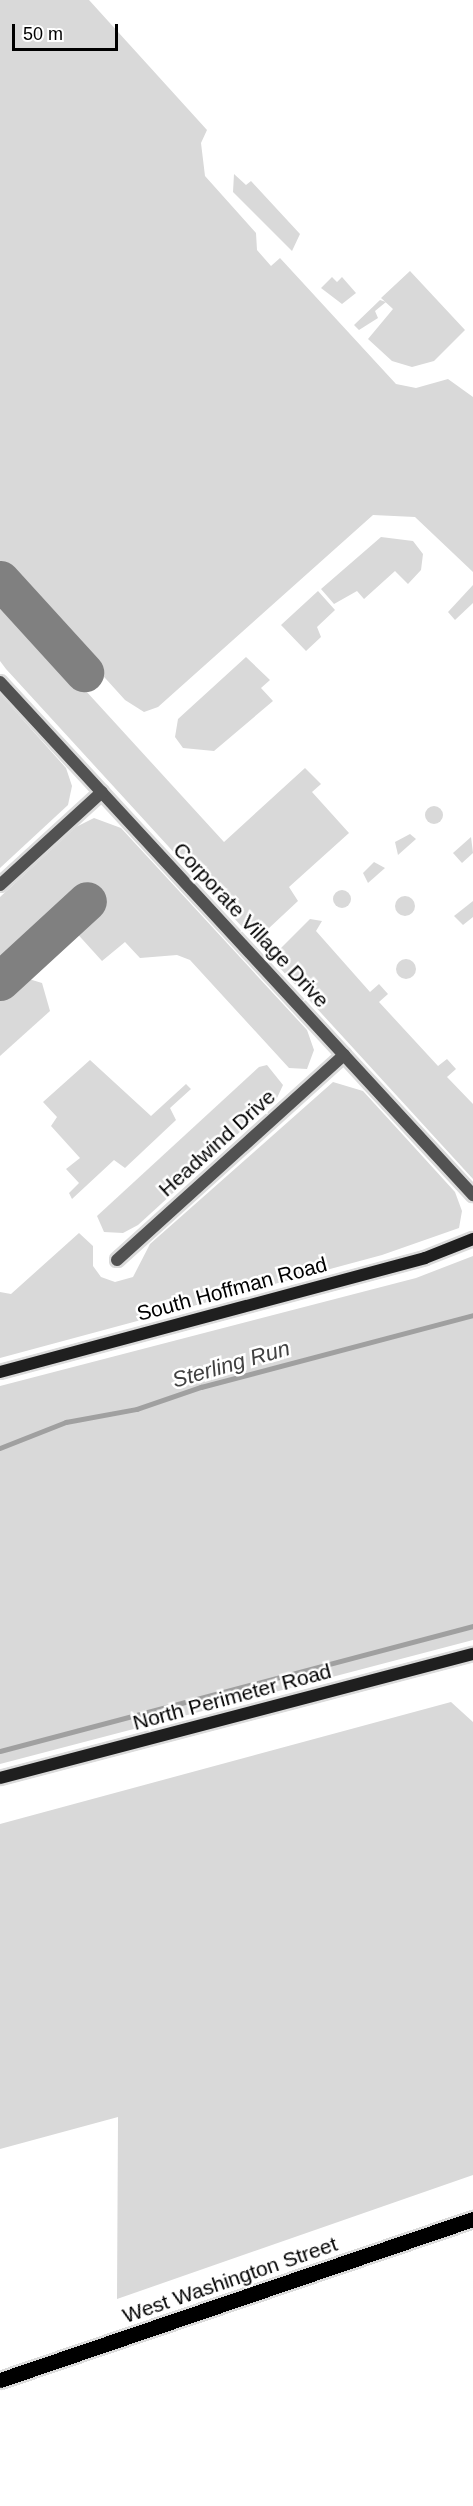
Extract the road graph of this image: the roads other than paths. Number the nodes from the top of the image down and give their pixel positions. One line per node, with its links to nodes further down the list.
1 (0, 682): 2 (street, Corporate Village Drive)
2 (102, 792): 3 (street); 4 (street, Corporate Village Drive)
3 (0, 885)
4 (344, 1055): 5 (street, Corporate Village Drive); 7 (street, Headwind Drive)
5 (473, 1195)
6 (473, 1239): 8 (street, South Hoffman Road)
7 (117, 1260)
8 (0, 1372)
9 (473, 1654): 10 (street, North Perimeter Road)
10 (0, 1778)
11 (473, 2219): 12 (main road, West Washington Street)
12 (0, 2380)

